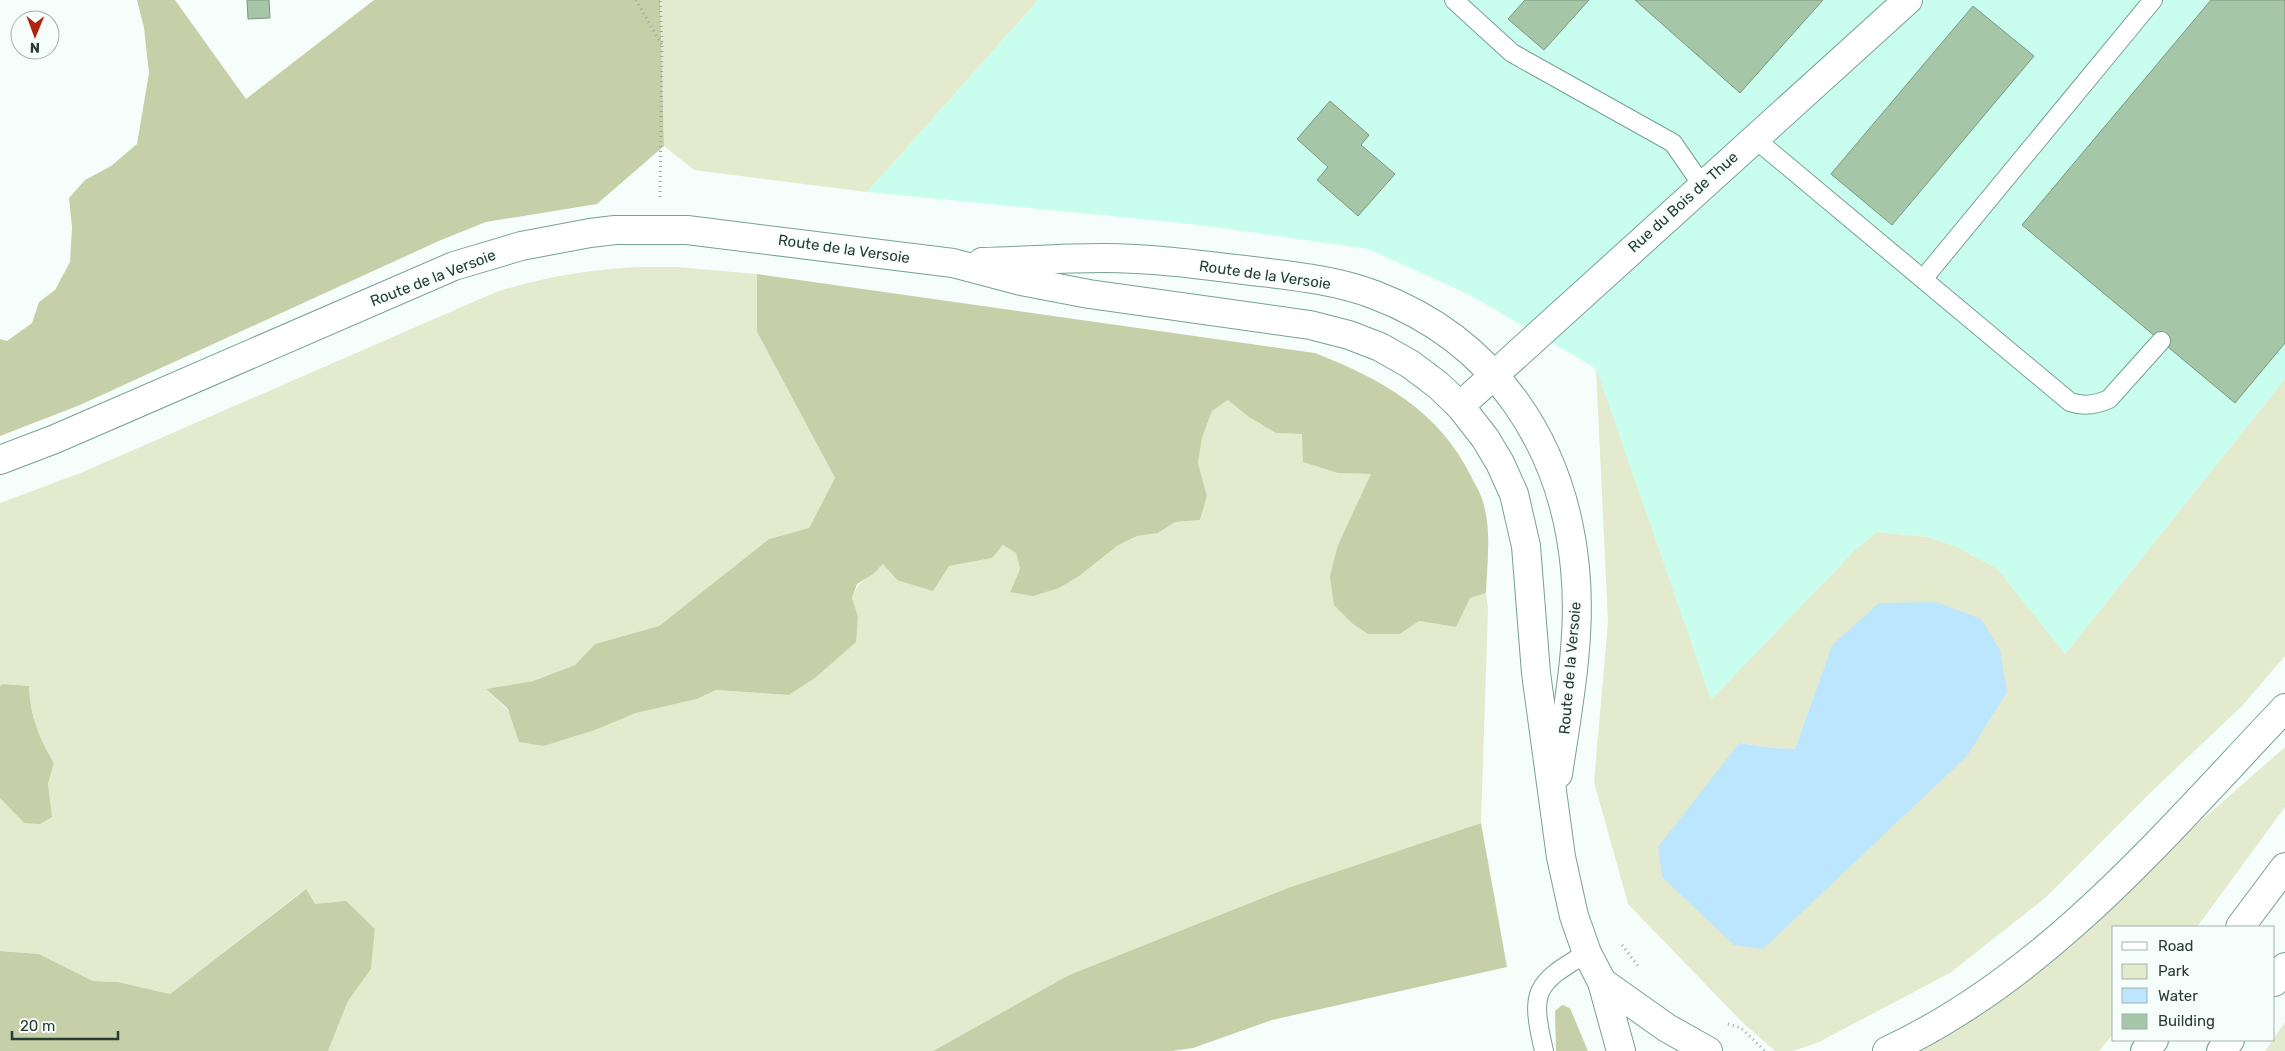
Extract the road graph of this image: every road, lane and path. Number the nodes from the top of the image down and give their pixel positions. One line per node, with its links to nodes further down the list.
1 (636, 0): 6 (path)
2 (660, 0): 6 (path)
3 (1454, 0): 8 (lane)
4 (1908, 0): 7 (main road, Rue du Bois de Thue)
5 (2152, 0): 11 (lane)
6 (662, 46): 9 (path)
7 (1754, 138): 8 (main road, Rue du Bois de Thue); 11 (lane)
8 (1702, 185): 13 (main road, Rue du Bois de Thue)
9 (659, 229): 10 (main road, Route de la Versoie); 15 (main road, Route de la Versoie)
10 (953, 263): 13 (main road, Route de la Versoie); 14 (main road, Route de la Versoie)
11 (1923, 279): 12 (lane)
12 (2161, 341)
13 (1494, 374): 14 (main road, Rue du Bois de Thue); 17 (main road, Route de la Versoie)
14 (1460, 406): 17 (main road, Route de la Versoie)
15 (0, 460)
16 (2285, 708): 34 (main road)
17 (1555, 800): 21 (main road, Route de la Versoie)
18 (2285, 867): 19 (main road)
19 (2241, 926)
20 (1619, 942): 23 (path)
21 (1587, 953): 25 (main road, Route de la Versoie); 29 (lane)
22 (2285, 967): 24 (main road)
23 (1641, 969)
24 (2275, 981)
25 (1602, 982): 30 (main road, Route de la Versoie); 32 (main road, Route de la Versoie)
26 (1720, 1021): 33 (path)
27 (2153, 1041): 35 (main road)
28 (2229, 1041): 36 (main road)
29 (1544, 1051)
30 (1621, 1051)
31 (1678, 1051): 32 (main road, Route de la Versoie)
32 (1708, 1051)
33 (1765, 1051)
34 (1887, 1051)
35 (2145, 1051)
36 (2221, 1051)

